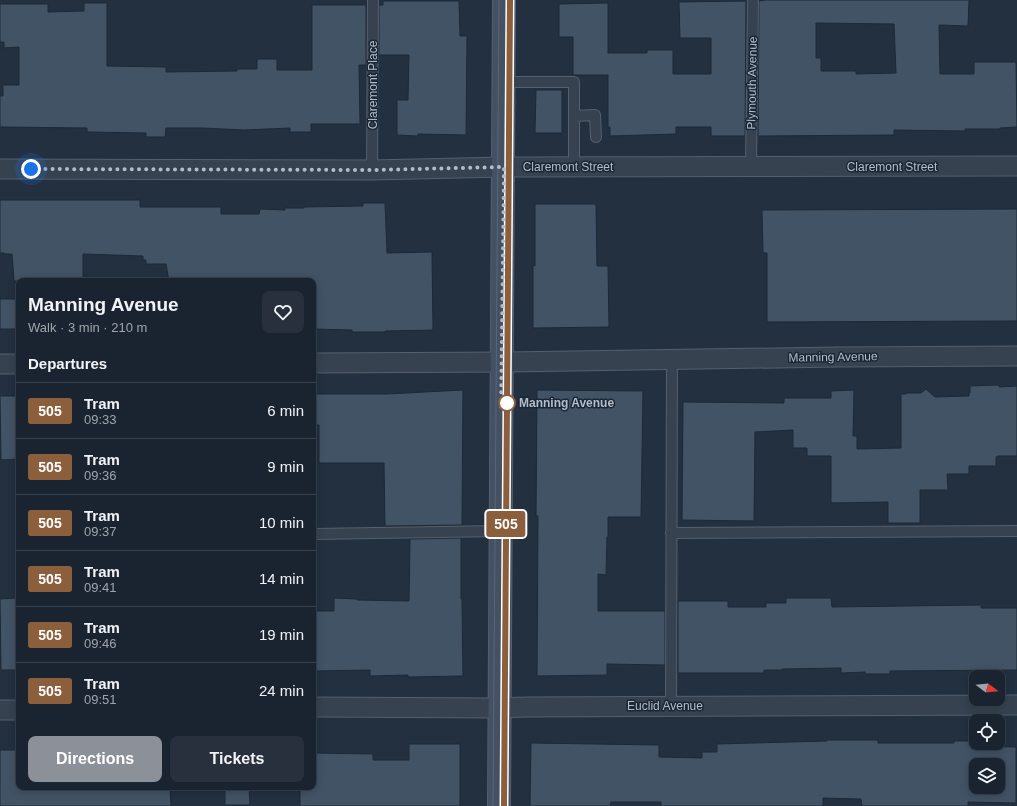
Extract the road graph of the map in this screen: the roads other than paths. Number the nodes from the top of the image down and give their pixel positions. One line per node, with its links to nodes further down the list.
1 (373, 0): 12 (lane, Claremont Place)
2 (504, 0): 4 (main road)
3 (753, 0): 10 (lane, Plymouth Avenue)
4 (504, 82): 5 (lane); 8 (main road)
5 (574, 116): 6 (lane); 9 (lane)
6 (596, 137)
7 (1017, 166): 10 (street, Claremont Street)
8 (504, 167): 9 (street, Claremont Street); 12 (street, Claremont Street); 15 (main road)
9 (574, 167): 10 (street, Claremont Street)
10 (750, 167)
11 (0, 169): 12 (street, Claremont Street)
12 (372, 170)
13 (1017, 356): 14 (street, Manning Avenue)
14 (672, 360): 15 (street, Manning Avenue); 21 (lane)
15 (502, 362): 16 (street, Manning Avenue); 19 (main road)
16 (316, 363)
17 (0, 364): 18 (street)
18 (16, 364)
19 (501, 531): 22 (lane); 26 (main road)
20 (1017, 531): 21 (lane)
21 (671, 533): 24 (lane)
22 (316, 534)
23 (1017, 705): 24 (street, Euclid Avenue)
24 (671, 706): 26 (street, Euclid Avenue)
25 (316, 708): 26 (street, Euclid Avenue)
26 (499, 708): 29 (main road)
27 (0, 710): 28 (street)
28 (16, 710)
29 (499, 806)

